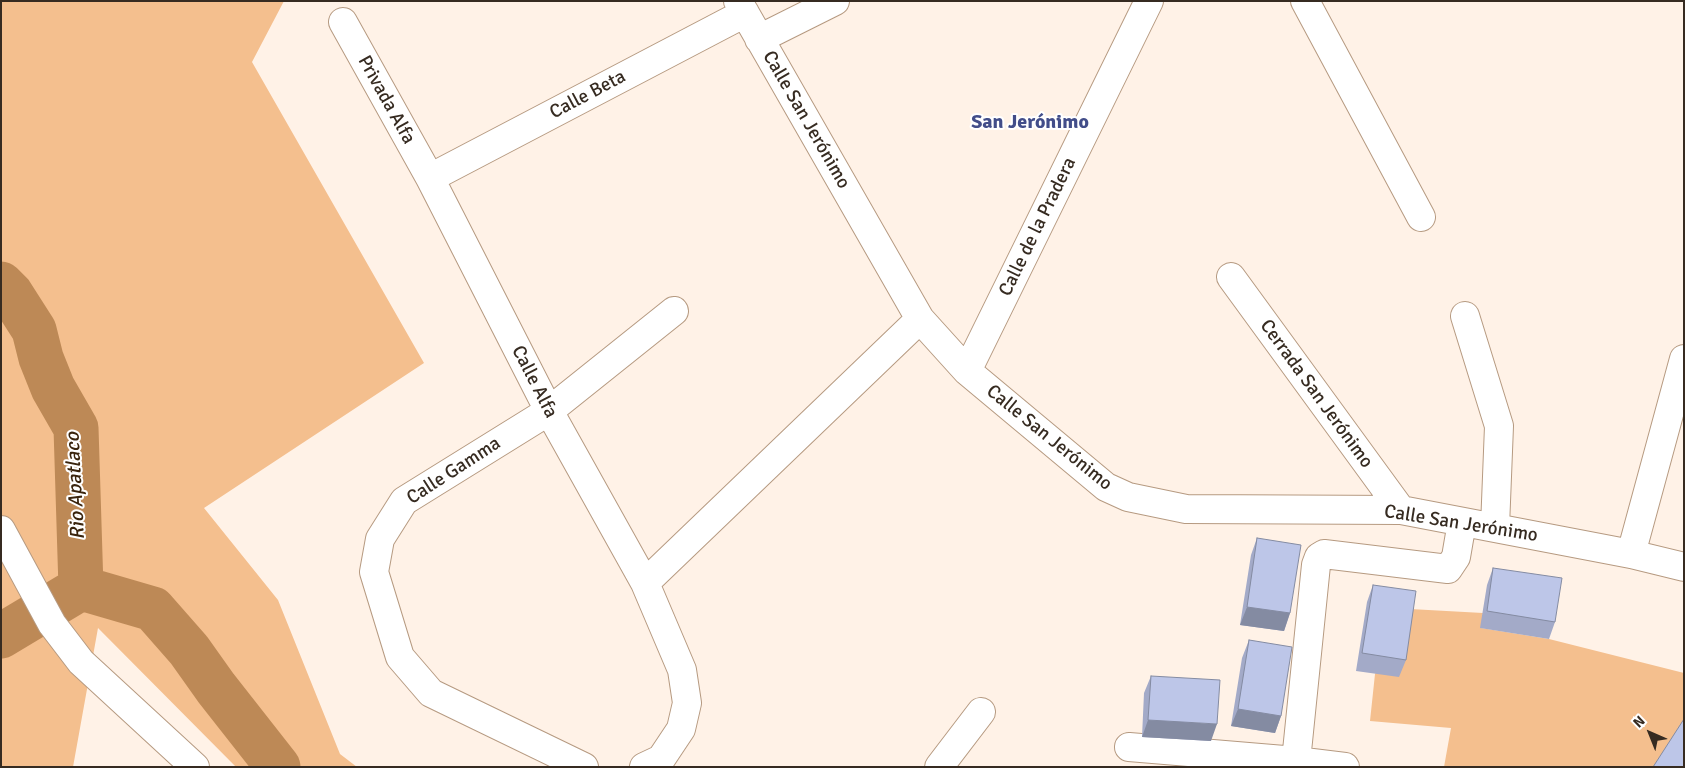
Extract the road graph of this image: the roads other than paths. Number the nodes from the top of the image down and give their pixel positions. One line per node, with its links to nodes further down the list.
1 (835, 1): 6 (street)
2 (1149, 1): 14 (street, Calle de la Pradera)
3 (1305, 1): 8 (street)
4 (741, 7): 6 (street, Calle San Jerónimo); 7 (street, Calle Beta)
5 (343, 22): 7 (street, Privada Alfa)
6 (759, 39): 12 (street, Calle San Jerónimo)
7 (430, 178): 15 (street, Calle Alfa)
8 (1421, 217)
9 (1231, 277): 16 (street, Cerrada San Jerónimo)
10 (674, 311): 15 (street, Calle Gamma)
11 (1465, 316): 18 (street)
12 (920, 320): 14 (street, Calle San Jerónimo); 22 (street)
13 (1684, 358): 20 (street)
14 (967, 371): 16 (street, Calle San Jerónimo)
15 (549, 411): 22 (street, Calle Alfa); 29 (street, Calle Gamma)
16 (1401, 510): 17 (street, Calle San Jerónimo)
17 (1462, 522): 18 (street, Calle San Jerónimo); 26 (street)
18 (1495, 527): 20 (street, Calle San Jerónimo)
19 (1, 530): 28 (street)
20 (1631, 554): 21 (street, Calle San Jerónimo)
21 (1684, 567)
22 (645, 584): 27 (street, Calle Alfa)
23 (981, 712): 30 (street)
24 (1129, 747): 25 (street)
25 (1212, 761): 26 (street)
26 (1296, 761): 31 (street)
27 (659, 764)
28 (194, 767)
29 (584, 767)
30 (939, 767)
31 (1345, 767)

